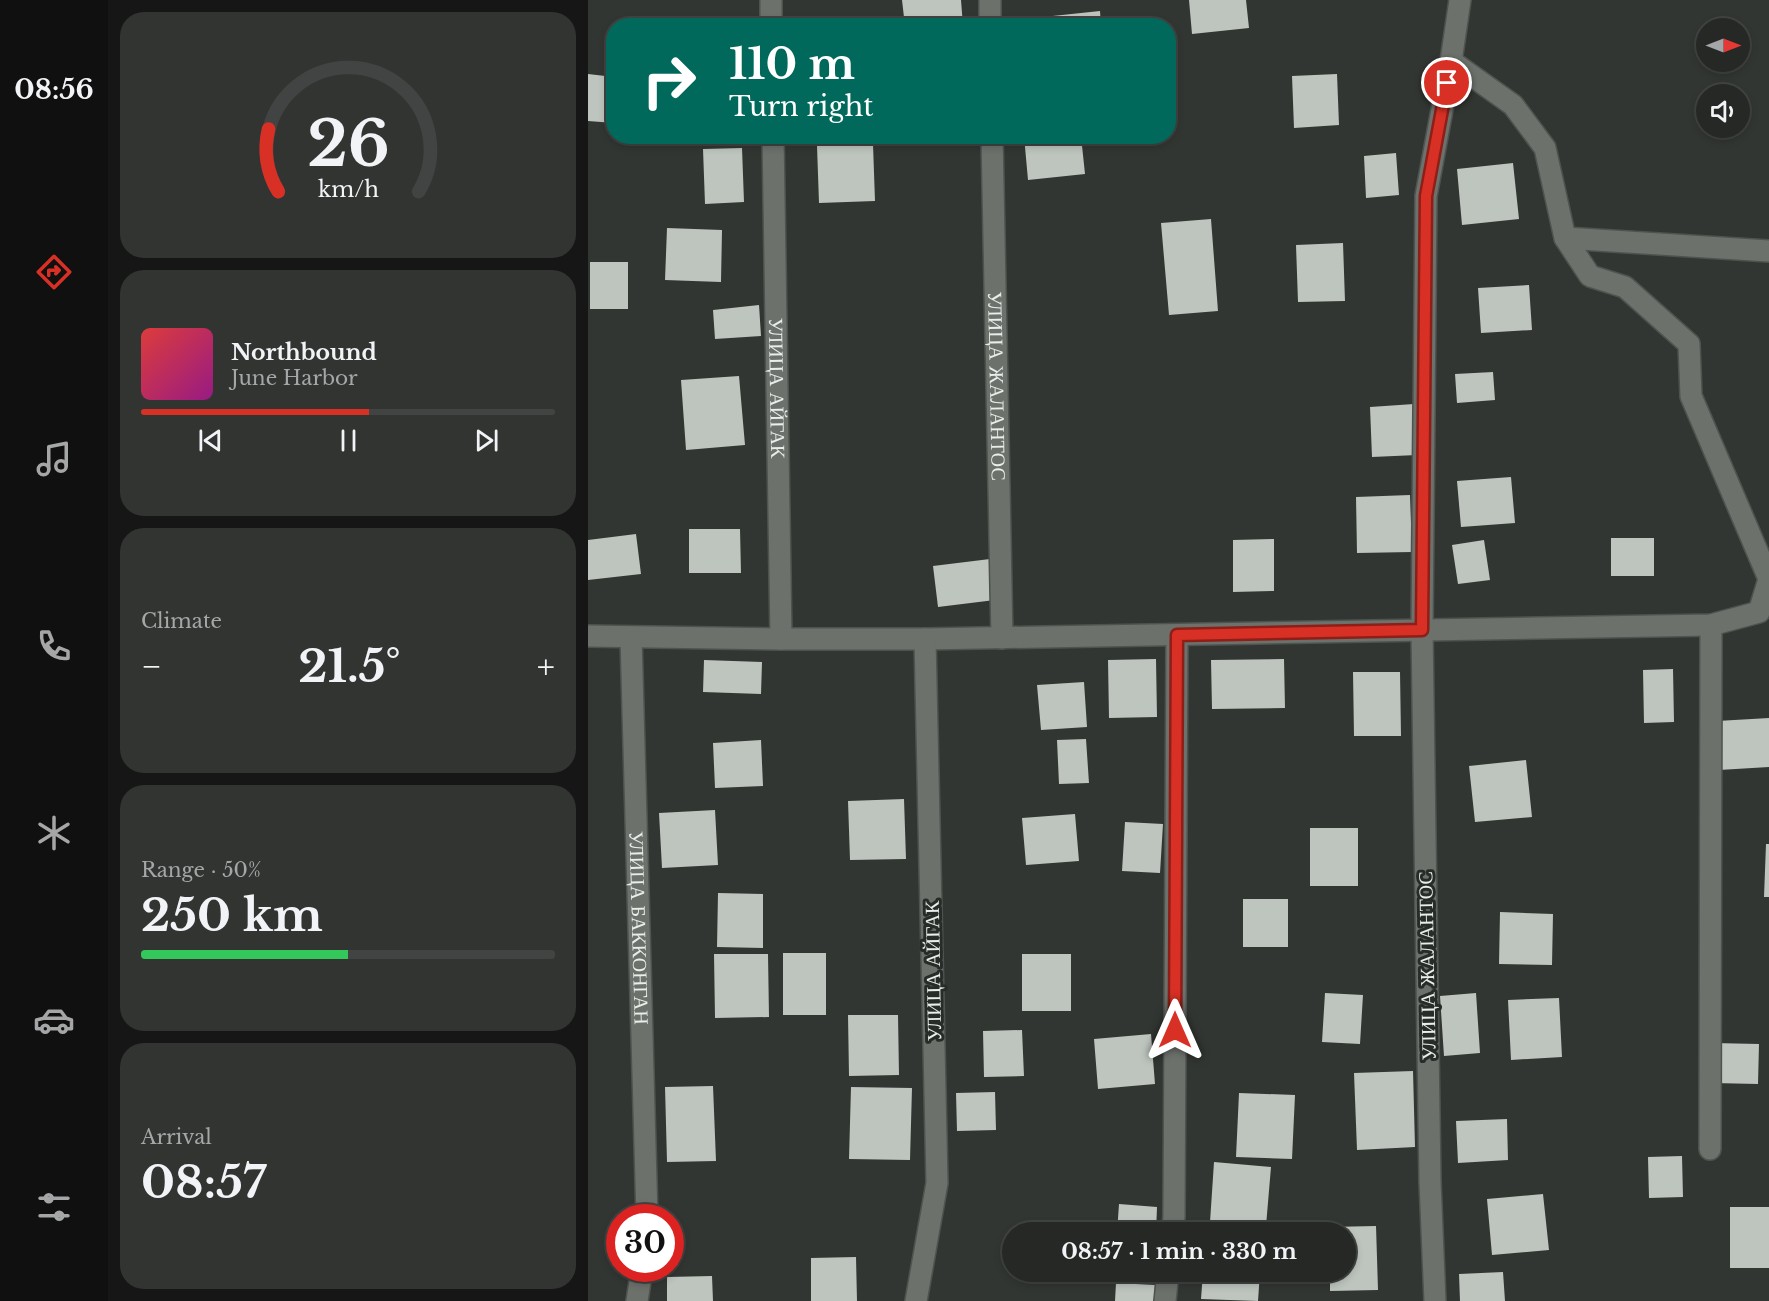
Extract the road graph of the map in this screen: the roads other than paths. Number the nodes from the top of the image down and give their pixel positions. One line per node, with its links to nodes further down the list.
1 (771, 0): 4 (street)
2 (990, 0): 5 (street)
3 (1460, 0): 6 (street, УЛИЦА ЖАЛАНТОС)
4 (771, 18)
5 (990, 18)
6 (1451, 61): 9 (street); 12 (street, УЛИЦА ЖАЛАНТОС)
7 (773, 144): 17 (street, УЛИЦА АЙГАК)
8 (992, 144): 16 (street, УЛИЦА ЖАЛАНТОС)
9 (1565, 238): 10 (street); 11 (street)
10 (1769, 251)
11 (1711, 625): 12 (street); 19 (street)
12 (1422, 630): 13 (street); 27 (street, УЛИЦА ЖАЛАНТОС)
13 (1177, 635): 16 (street); 21 (street)
14 (588, 636): 15 (street)
15 (631, 637): 17 (street); 20 (street, УЛИЦА БАККОНГАН)
16 (1002, 638): 18 (street)
17 (781, 639): 18 (street)
18 (925, 639): 25 (street, УЛИЦА АЙГАК)
19 (1710, 1149)
20 (647, 1204)
21 (1172, 1222)
22 (640, 1282): 24 (street)
23 (1167, 1282): 26 (street)
24 (637, 1301)
25 (916, 1301)
26 (1165, 1301)
27 (1435, 1301)

